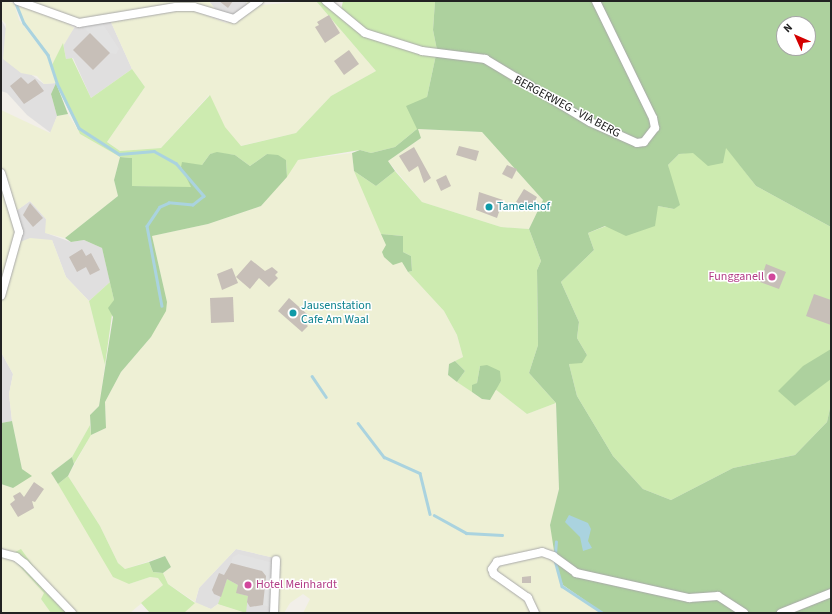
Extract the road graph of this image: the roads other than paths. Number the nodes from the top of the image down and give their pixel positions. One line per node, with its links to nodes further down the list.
1 (18, 1): 2 (street)
2 (259, 1)
3 (326, 1): 4 (street, BERGERWEG - VIA BERG)
4 (596, 1)
5 (1, 173): 6 (street)
6 (1, 296)
7 (1, 553): 10 (street)
8 (276, 560): 11 (street)
9 (831, 593): 14 (street)
10 (72, 613)
11 (274, 613)
12 (535, 613): 13 (street)
13 (744, 613)
14 (781, 613)

